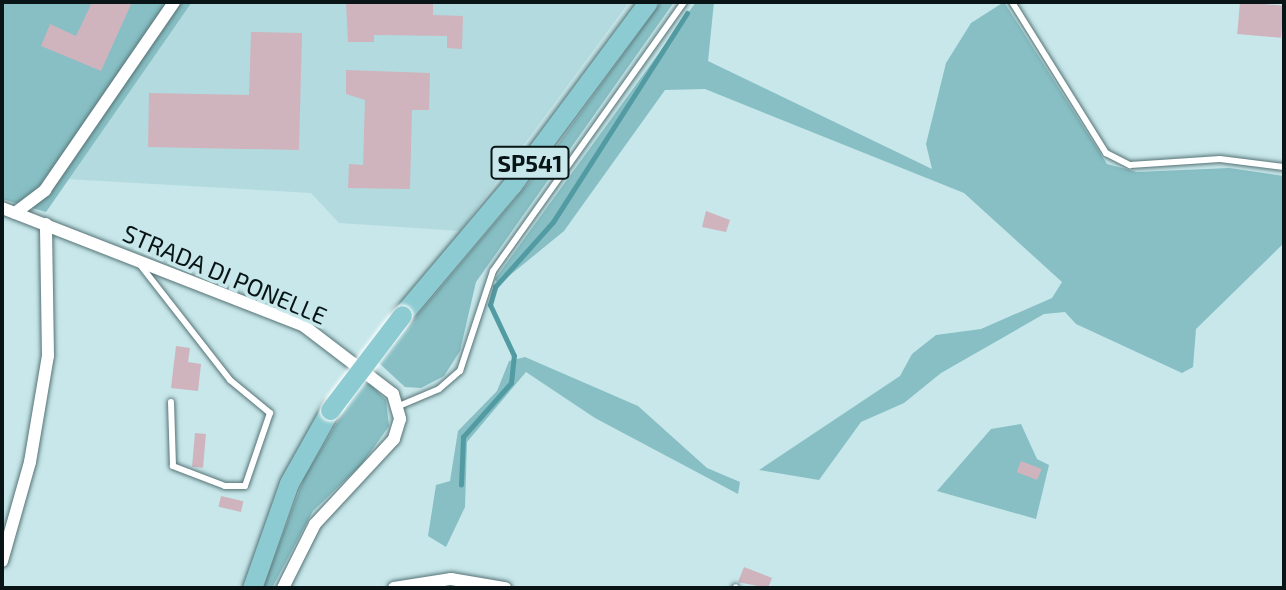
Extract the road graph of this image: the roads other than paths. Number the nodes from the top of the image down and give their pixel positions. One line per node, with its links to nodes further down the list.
1 (174, 2): 7 (street)
2 (648, 2): 13 (main road, SP541, bridge)
3 (684, 2): 11 (lane)
4 (1012, 2): 5 (lane)
5 (1284, 167)
6 (2, 208): 7 (street, STRADA DI PONELLE)
7 (15, 213): 8 (street, STRADA DI PONELLE)
8 (46, 224): 9 (street, STRADA DI PONELLE); 12 (street)
9 (138, 261): 10 (lane); 11 (street, STRADA DI PONELLE)
10 (171, 402)
11 (399, 406): 14 (street)
12 (2, 561)
13 (252, 588)
14 (283, 588)
15 (394, 588): 16 (street)
16 (505, 588)

